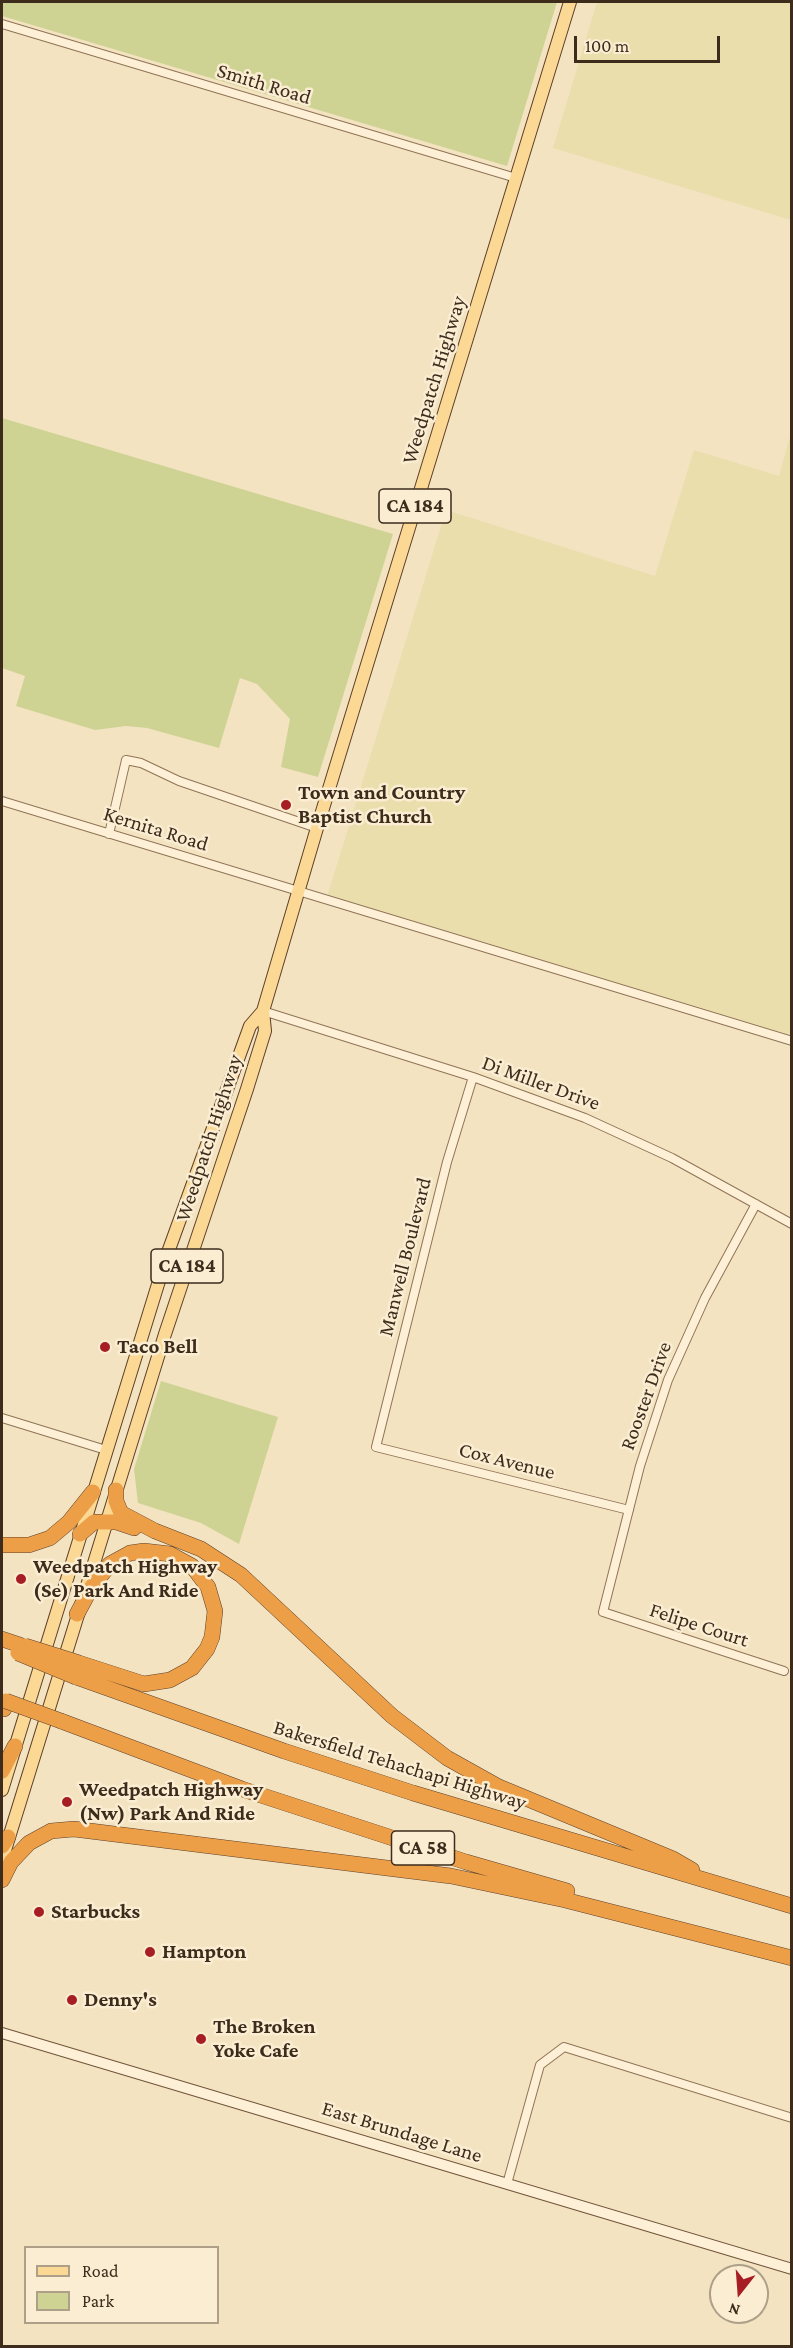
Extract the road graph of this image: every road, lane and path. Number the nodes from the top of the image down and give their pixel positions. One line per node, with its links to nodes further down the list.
1 (570, 2): 3 (main road, Weedpatch Highway / CA 184)
2 (2, 24): 3 (street, Smith Road)
3 (516, 178): 5 (main road, Weedpatch Highway / CA 184)
4 (2, 801): 6 (street, Kernita Road)
5 (317, 828): 6 (street); 7 (main road, Weedpatch Highway / CA 184)
6 (109, 834): 7 (street, Kernita Road)
7 (299, 892): 8 (main road, Weedpatch Highway / CA 184); 9 (street, Kernita Road)
8 (263, 1011): 10 (street, Di Miller Drive); 15 (main road, Weedpatch Highway / CA 184); 16 (main road, Weedpatch Highway / CA 184)
9 (792, 1041)
10 (473, 1077): 11 (street, Di Miller Drive); 14 (street, Manwell Boulevard)
11 (756, 1204): 12 (street, Di Miller Drive); 18 (street, Rooster Drive)
12 (792, 1224)
13 (2, 1418): 15 (street)
14 (376, 1447): 18 (street, Cox Avenue)
15 (106, 1450): 17 (main road, Weedpatch Highway / CA 184)
16 (116, 1490): 19 (main road, Weedpatch Highway / CA 184); 20 (highway)
17 (93, 1492): 21 (main road, Weedpatch Highway / CA 184); 22 (highway)
18 (629, 1510): 23 (street, Rooster Drive)
19 (106, 1521): 20 (highway); 21 (highway); 24 (main road, Weedpatch Highway / CA 184)
20 (155, 1531): 37 (highway)
21 (80, 1533): 31 (main road, Weedpatch Highway / CA 184)
22 (2, 1545)
23 (603, 1612): 29 (street, Felipe Court)
24 (77, 1614): 28 (highway); 34 (main road, Weedpatch Highway / CA 184)
25 (2, 1639): 27 (highway)
26 (2, 1647): 27 (highway, Bakersfield Tehachapi Highway / CA 58)
27 (19, 1649): 28 (highway, Bakersfield Tehachapi Highway / CA 58, bridge)
28 (78, 1670): 37 (highway, Bakersfield Tehachapi Highway / CA 58)
29 (784, 1671)
30 (3, 1705): 39 (highway, CA 58, bridge)
31 (15, 1746): 32 (highway); 33 (main road, Weedpatch Highway / CA 184)
32 (2, 1771)
33 (2, 1790)
34 (5, 1841): 35 (main road, Weedpatch Highway / CA 184)
35 (2, 1860)
36 (2, 1880): 39 (highway)
37 (716, 1883): 38 (highway, Bakersfield Tehachapi Highway / CA 58)
38 (792, 1906)
39 (792, 1958)
40 (2, 2033): 42 (main road, East Brundage Lane)
41 (792, 2118): 42 (street)
42 (507, 2184): 43 (main road, East Brundage Lane)
43 (792, 2268)

